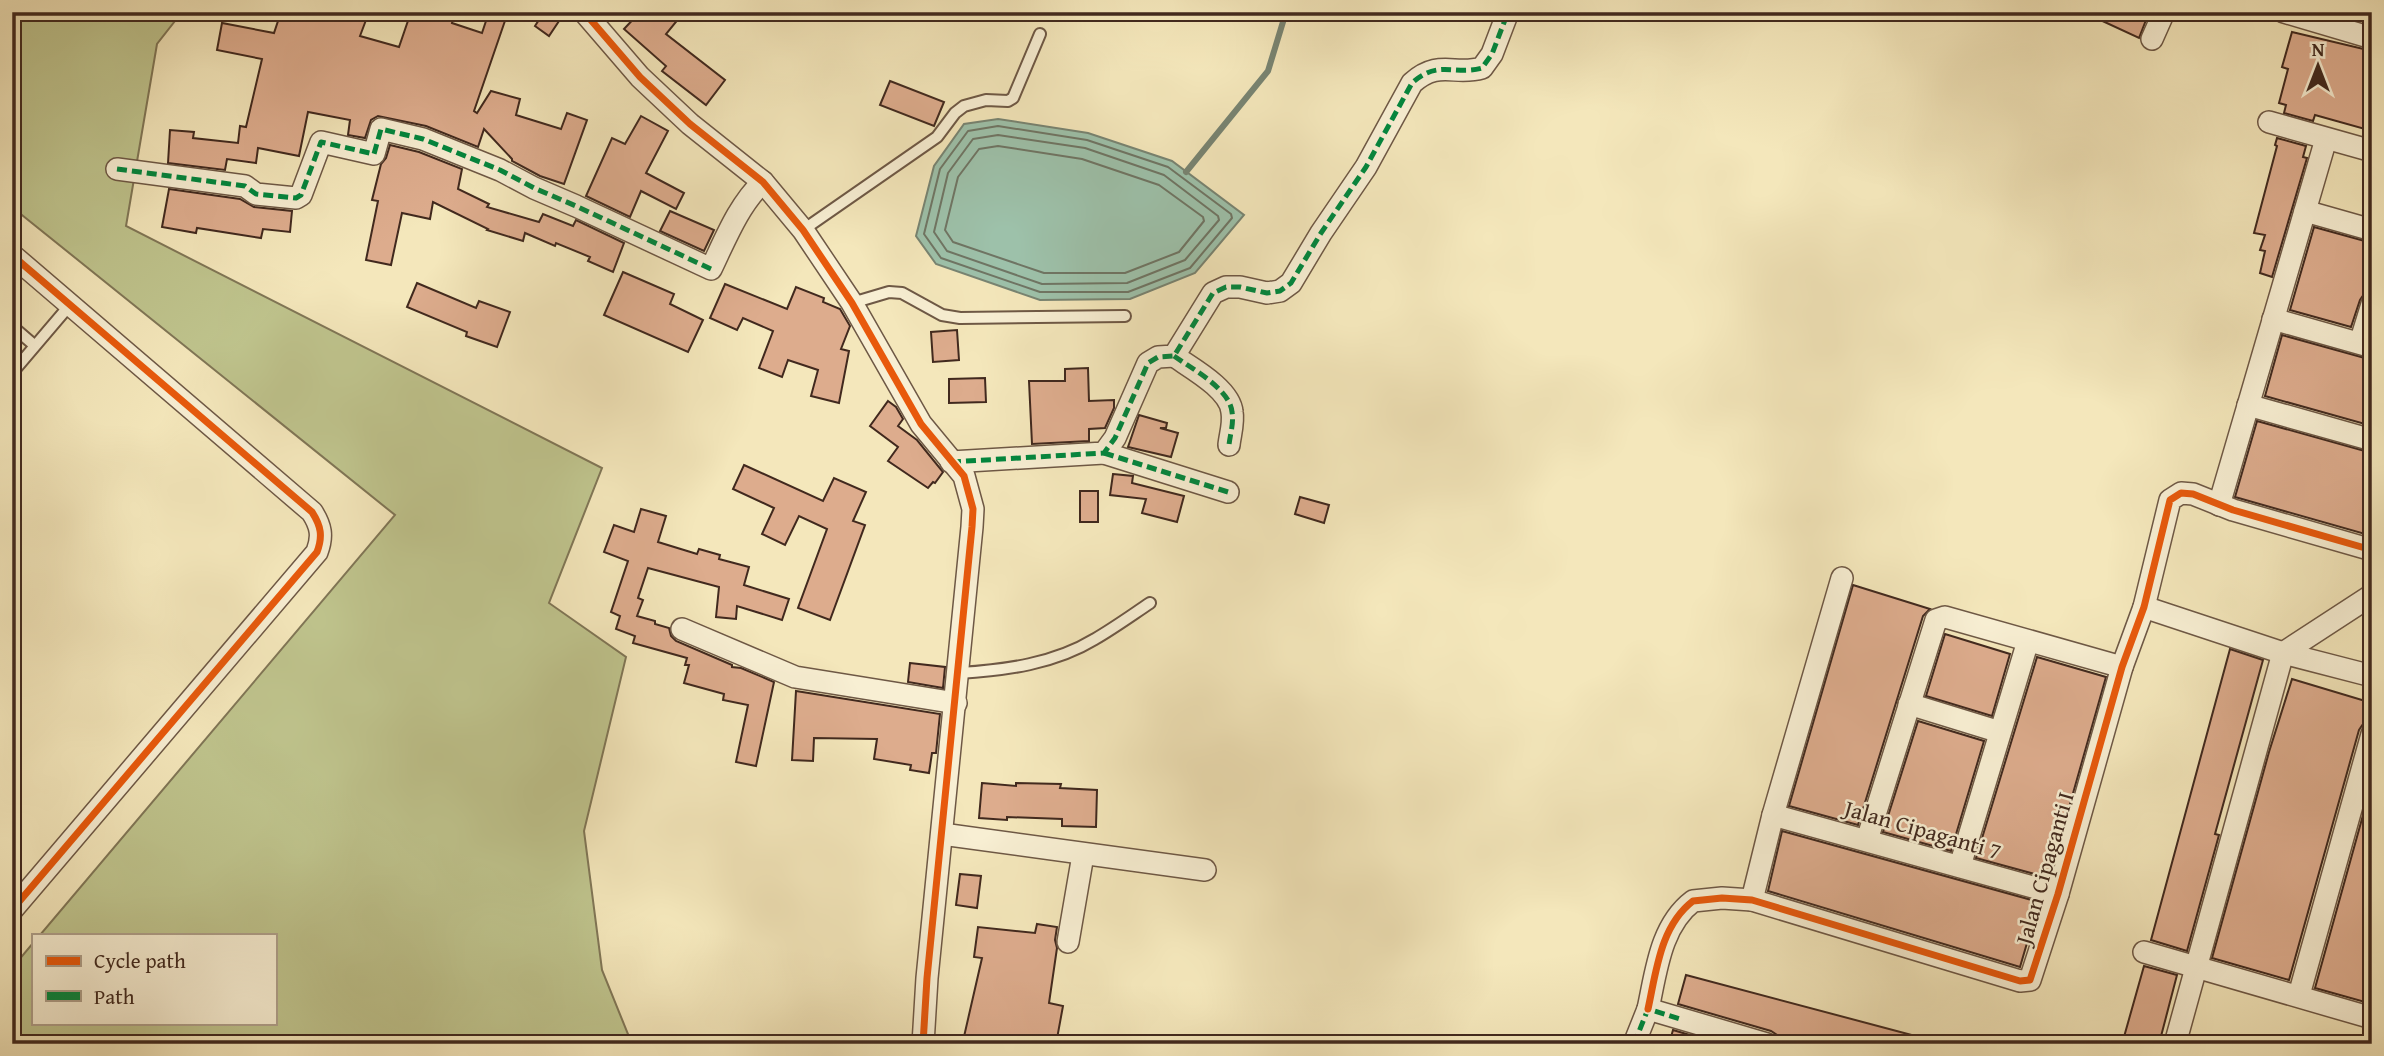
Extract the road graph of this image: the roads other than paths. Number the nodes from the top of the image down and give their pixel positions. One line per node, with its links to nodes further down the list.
1 (584, 12): 12 (street)
2 (1508, 12): 25 (street)
3 (2164, 12): 7 (street)
4 (2284, 12): 6 (street)
5 (1040, 34): 14 (lane)
6 (2372, 38)
7 (2152, 39)
8 (2269, 122): 9 (street)
9 (2326, 139): 10 (street); 13 (street)
10 (2372, 151)
11 (117, 169): 12 (street)
12 (763, 182): 14 (street)
13 (2305, 211): 15 (street); 21 (street)
14 (803, 230): 17 (street)
15 (2372, 230)
16 (12, 255): 19 (street)
17 (852, 303): 20 (lane); 31 (street)
18 (2372, 304): 24 (street)
19 (69, 306): 23 (lane); 58 (street)
20 (1125, 316)
21 (2273, 319): 24 (street); 27 (street)
22 (12, 326): 23 (lane)
23 (34, 345): 26 (lane)
24 (2366, 345)
25 (1174, 356): 29 (street); 30 (street)
26 (12, 373)
27 (2248, 405): 28 (street); 33 (street)
28 (2372, 440)
29 (1229, 445)
30 (1104, 453): 31 (street); 32 (street)
31 (951, 462): 43 (street)
32 (1228, 492)
33 (2219, 505): 34 (street); 38 (street, Jalan Cipaganti I)
34 (2372, 550)
35 (1842, 578): 50 (street)
36 (2372, 595): 41 (street)
37 (1150, 603): 43 (lane)
38 (2144, 607): 41 (street); 42 (street, Jalan Cipaganti I)
39 (682, 629): 45 (street)
40 (2028, 640): 42 (street); 46 (street); 47 (street)
41 (2283, 653): 44 (street); 61 (street)
42 (2122, 667): 56 (street, Jalan Cipaganti I)
43 (959, 673): 45 (street)
44 (2372, 676)
45 (956, 703): 51 (street)
46 (1909, 704): 47 (street); 52 (street)
47 (2000, 732): 54 (street)
48 (2372, 734): 49 (street)
49 (2366, 780): 62 (street)
50 (1773, 815): 52 (street, Jalan Cipaganti 7); 57 (street)
51 (942, 834): 53 (street); 65 (street)
52 (1867, 840): 54 (street, Jalan Cipaganti 7)
53 (1083, 855): 55 (street); 59 (street)
54 (1960, 866): 56 (street, Jalan Cipaganti 7)
55 (1205, 870)
56 (2058, 894): 57 (street, Jalan Cipaganti I)
57 (1752, 900): 63 (street)
58 (12, 910)
59 (1068, 942)
60 (2144, 952): 61 (street)
61 (2194, 966): 62 (street); 68 (street)
62 (2299, 995): 64 (street)
63 (1648, 1009): 66 (street); 67 (street)
64 (2372, 1018)
65 (923, 1044)
66 (1634, 1044)
67 (1767, 1044)
68 (2175, 1044)

